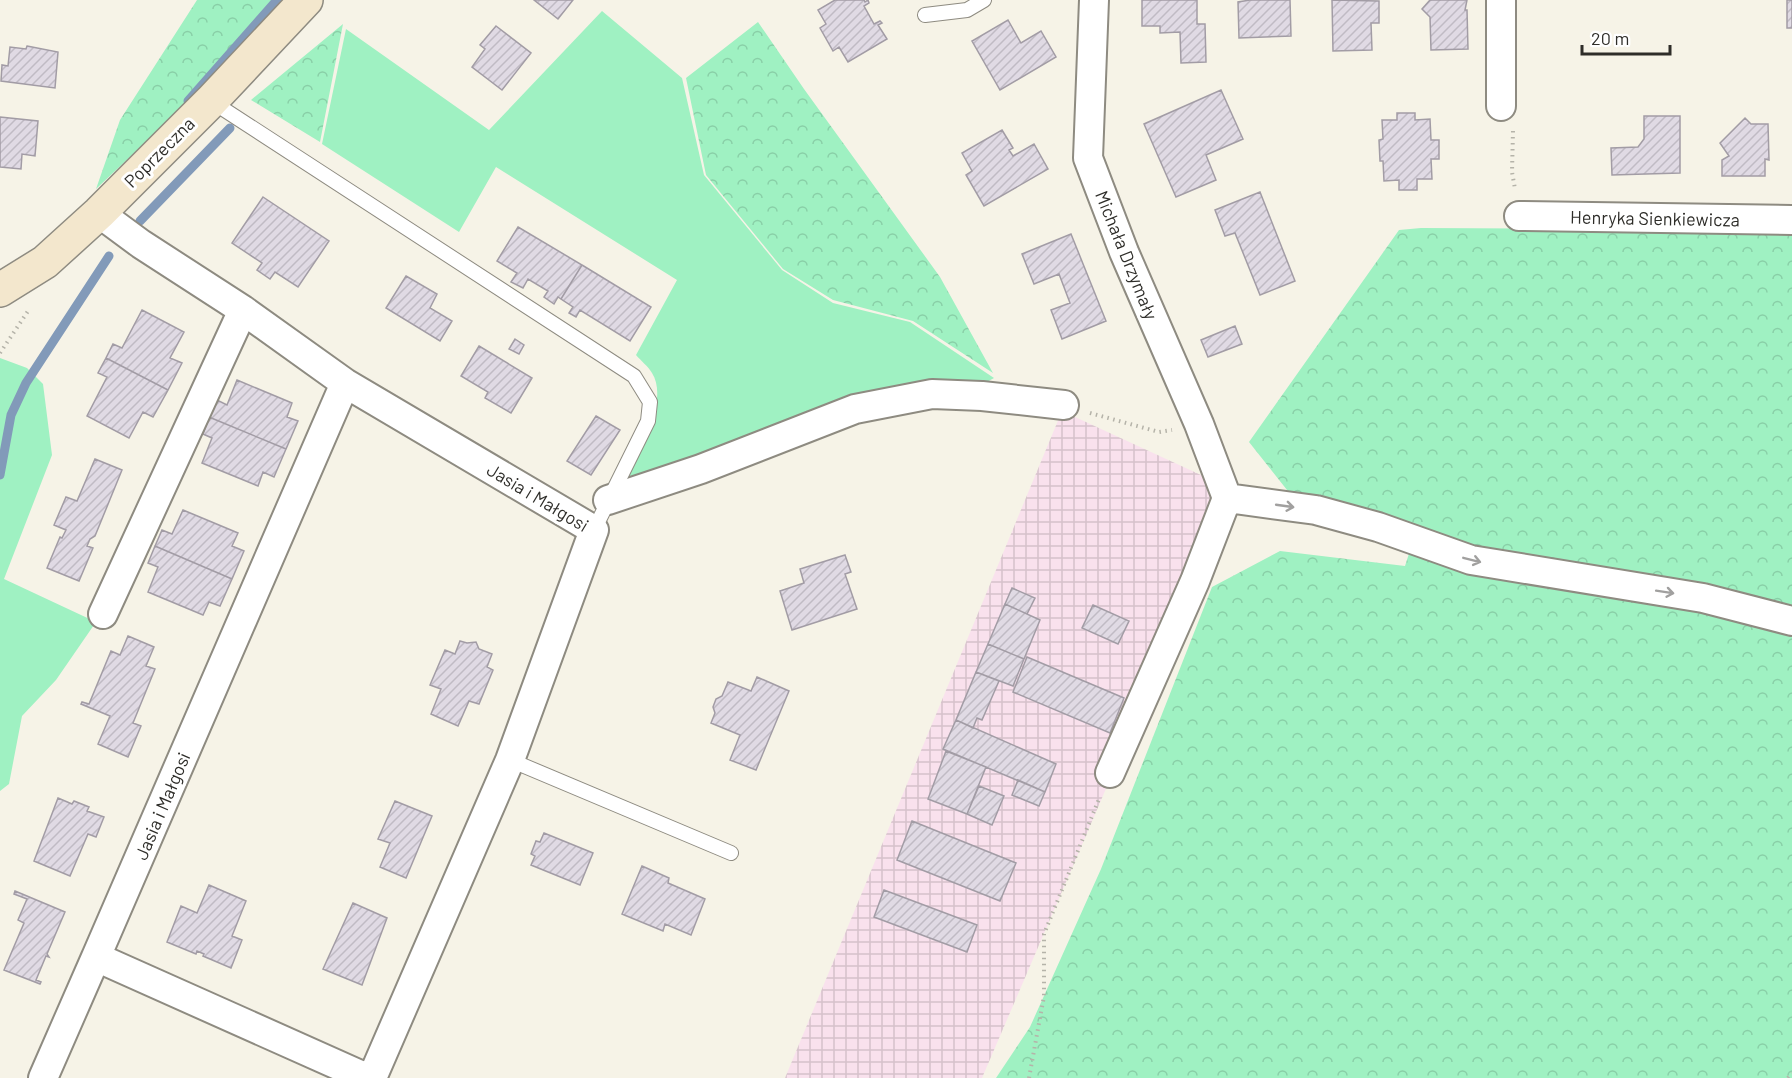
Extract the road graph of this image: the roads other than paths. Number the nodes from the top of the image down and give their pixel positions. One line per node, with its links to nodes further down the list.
1 (306, 0): 6 (street, Poprzeczna)
2 (984, 0): 5 (lane)
3 (1094, 0): 15 (street, Michała Drzymały)
4 (1501, 0): 7 (street)
5 (925, 15)
6 (211, 101): 8 (street, Poprzeczna); 16 (lane)
7 (1501, 106)
8 (99, 213): 11 (street, Poprzeczna); 12 (street, Jasia i Małgosi)
9 (1519, 216): 10 (street, Henryka Sienkiewicza)
10 (1792, 220)
11 (0, 290)
12 (243, 310): 13 (street, Jasia i Małgosi); 18 (street)
13 (345, 383): 17 (street, Jasia i Małgosi); 23 (street, Jasia i Małgosi)
14 (1064, 405): 16 (street)
15 (1227, 498): 19 (street, one-way to 19); 21 (street)
16 (608, 500): 17 (lane)
17 (594, 530): 20 (street, Jasia i Małgosi)
18 (103, 614)
19 (1792, 621)
20 (510, 760): 22 (lane); 26 (street, Jasia i Małgosi)
21 (1110, 773)
22 (731, 853)
23 (96, 957): 24 (street, Jasia i Małgosi); 25 (street)
24 (43, 1078)
25 (367, 1078)
26 (372, 1078)

